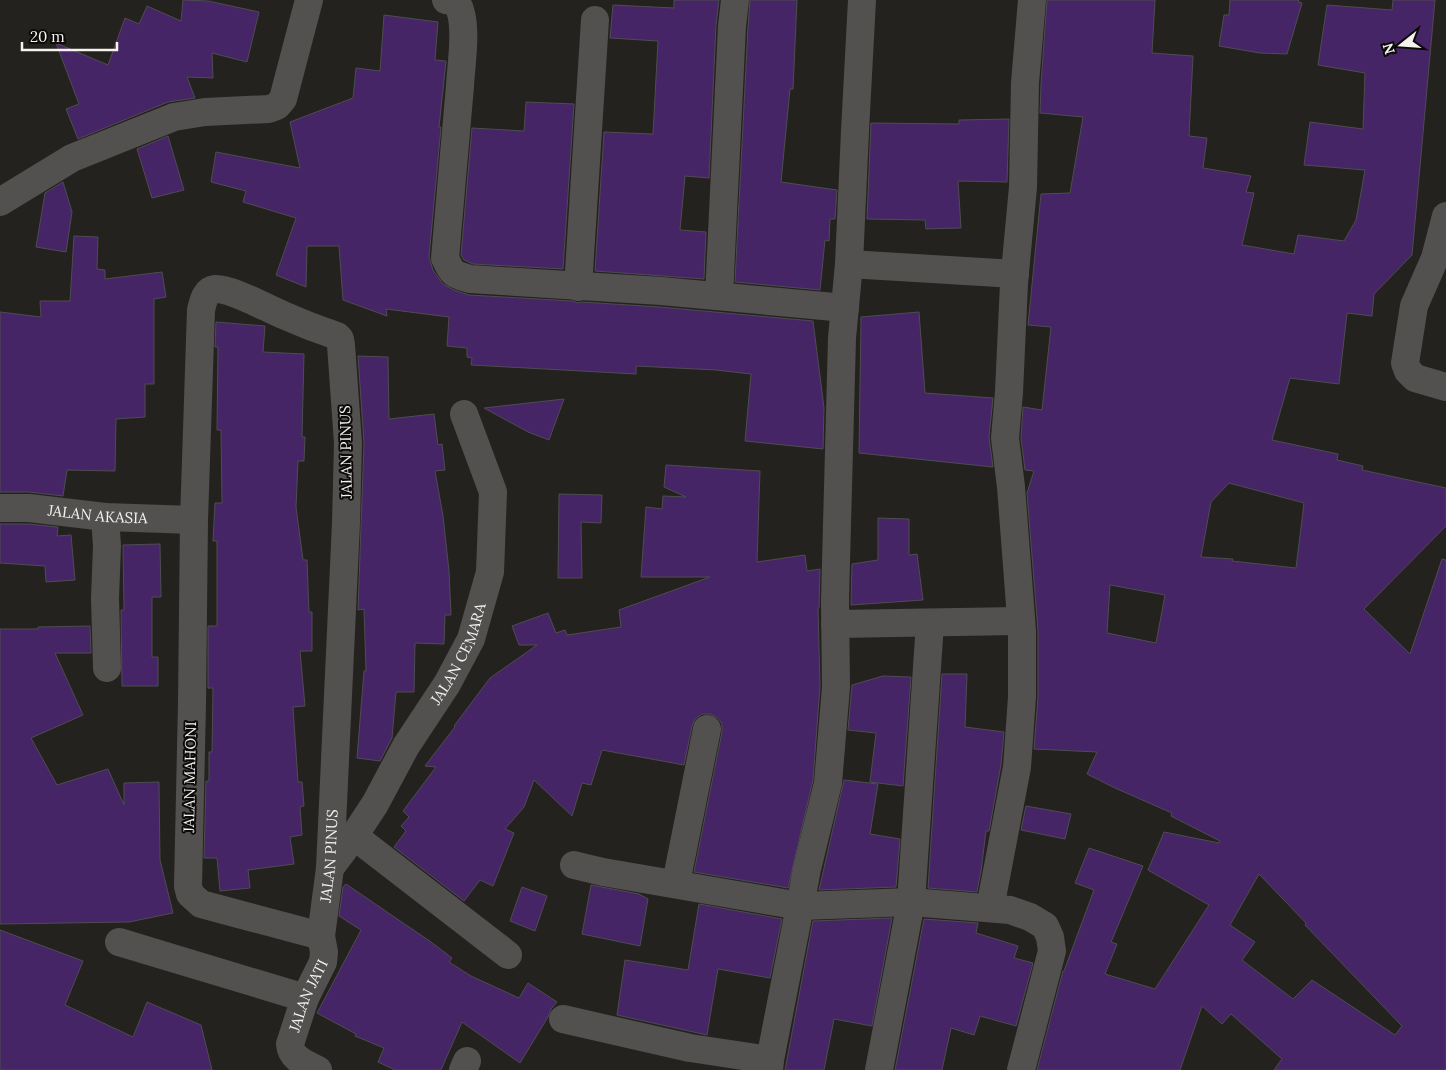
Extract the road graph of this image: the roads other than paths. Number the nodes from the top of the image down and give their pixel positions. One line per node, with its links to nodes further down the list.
1 (309, 0): 7 (street)
2 (446, 0): 11 (street)
3 (735, 0): 12 (street)
4 (862, 0): 9 (street)
5 (1032, 0): 10 (street)
6 (595, 20): 11 (street)
7 (0, 202)
8 (1446, 216): 14 (street)
9 (849, 264): 10 (street); 13 (street)
10 (1016, 274): 19 (street)
11 (578, 287): 12 (street)
12 (719, 296): 13 (street)
13 (845, 308): 21 (street)
14 (1446, 386)
15 (464, 414): 24 (street, JALAN CEMARA)
16 (0, 508): 17 (street, JALAN AKASIA)
17 (105, 516): 18 (street, JALAN AKASIA); 22 (street)
18 (194, 520): 26 (street, JALAN PINUS); 31 (street, JALAN MAHONI)
19 (1021, 621): 20 (street); 30 (street)
20 (930, 623): 21 (street); 28 (street)
21 (835, 624): 29 (street)
22 (107, 668)
23 (706, 729): 27 (street)
24 (354, 836): 26 (street, JALAN CEMARA); 33 (street)
25 (574, 865): 27 (street)
26 (330, 868): 31 (street, JALAN PINUS)
27 (676, 883): 29 (street)
28 (912, 902): 29 (street); 30 (street); 38 (street)
29 (800, 906): 36 (street)
30 (990, 908): 39 (street)
31 (321, 936): 34 (street, JALAN JATI)
32 (119, 942): 34 (street)
33 (508, 955)
34 (305, 998): 37 (street, JALAN JATI)
35 (563, 1019): 36 (street)
36 (760, 1064)
37 (318, 1070)
38 (880, 1070)
39 (1021, 1070)

